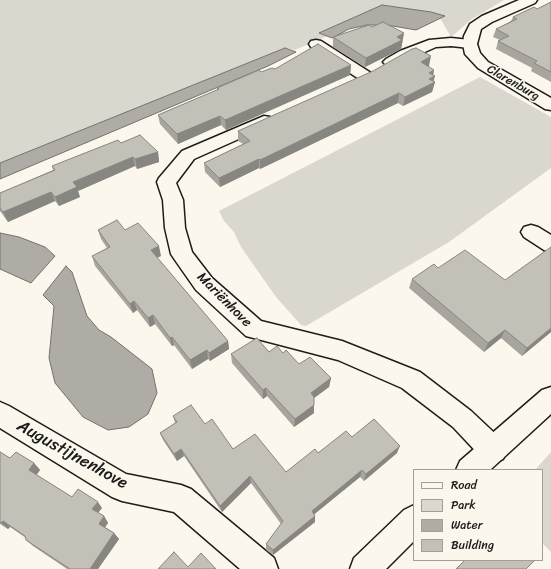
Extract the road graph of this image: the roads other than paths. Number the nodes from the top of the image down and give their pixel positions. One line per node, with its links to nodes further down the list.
1 (530, 0): 3 (street)
2 (316, 44): 3 (street)
3 (470, 44): 4 (street, Clarenburg)
4 (551, 105)
5 (280, 114): 10 (street, Mariënhove)
6 (531, 232): 7 (street)
7 (551, 245)
8 (551, 398): 10 (street)
9 (0, 414): 13 (street, Augustijnenhove)
10 (493, 450): 11 (street)
11 (471, 469)
12 (413, 521): 14 (street)
13 (263, 569)
14 (365, 569)

